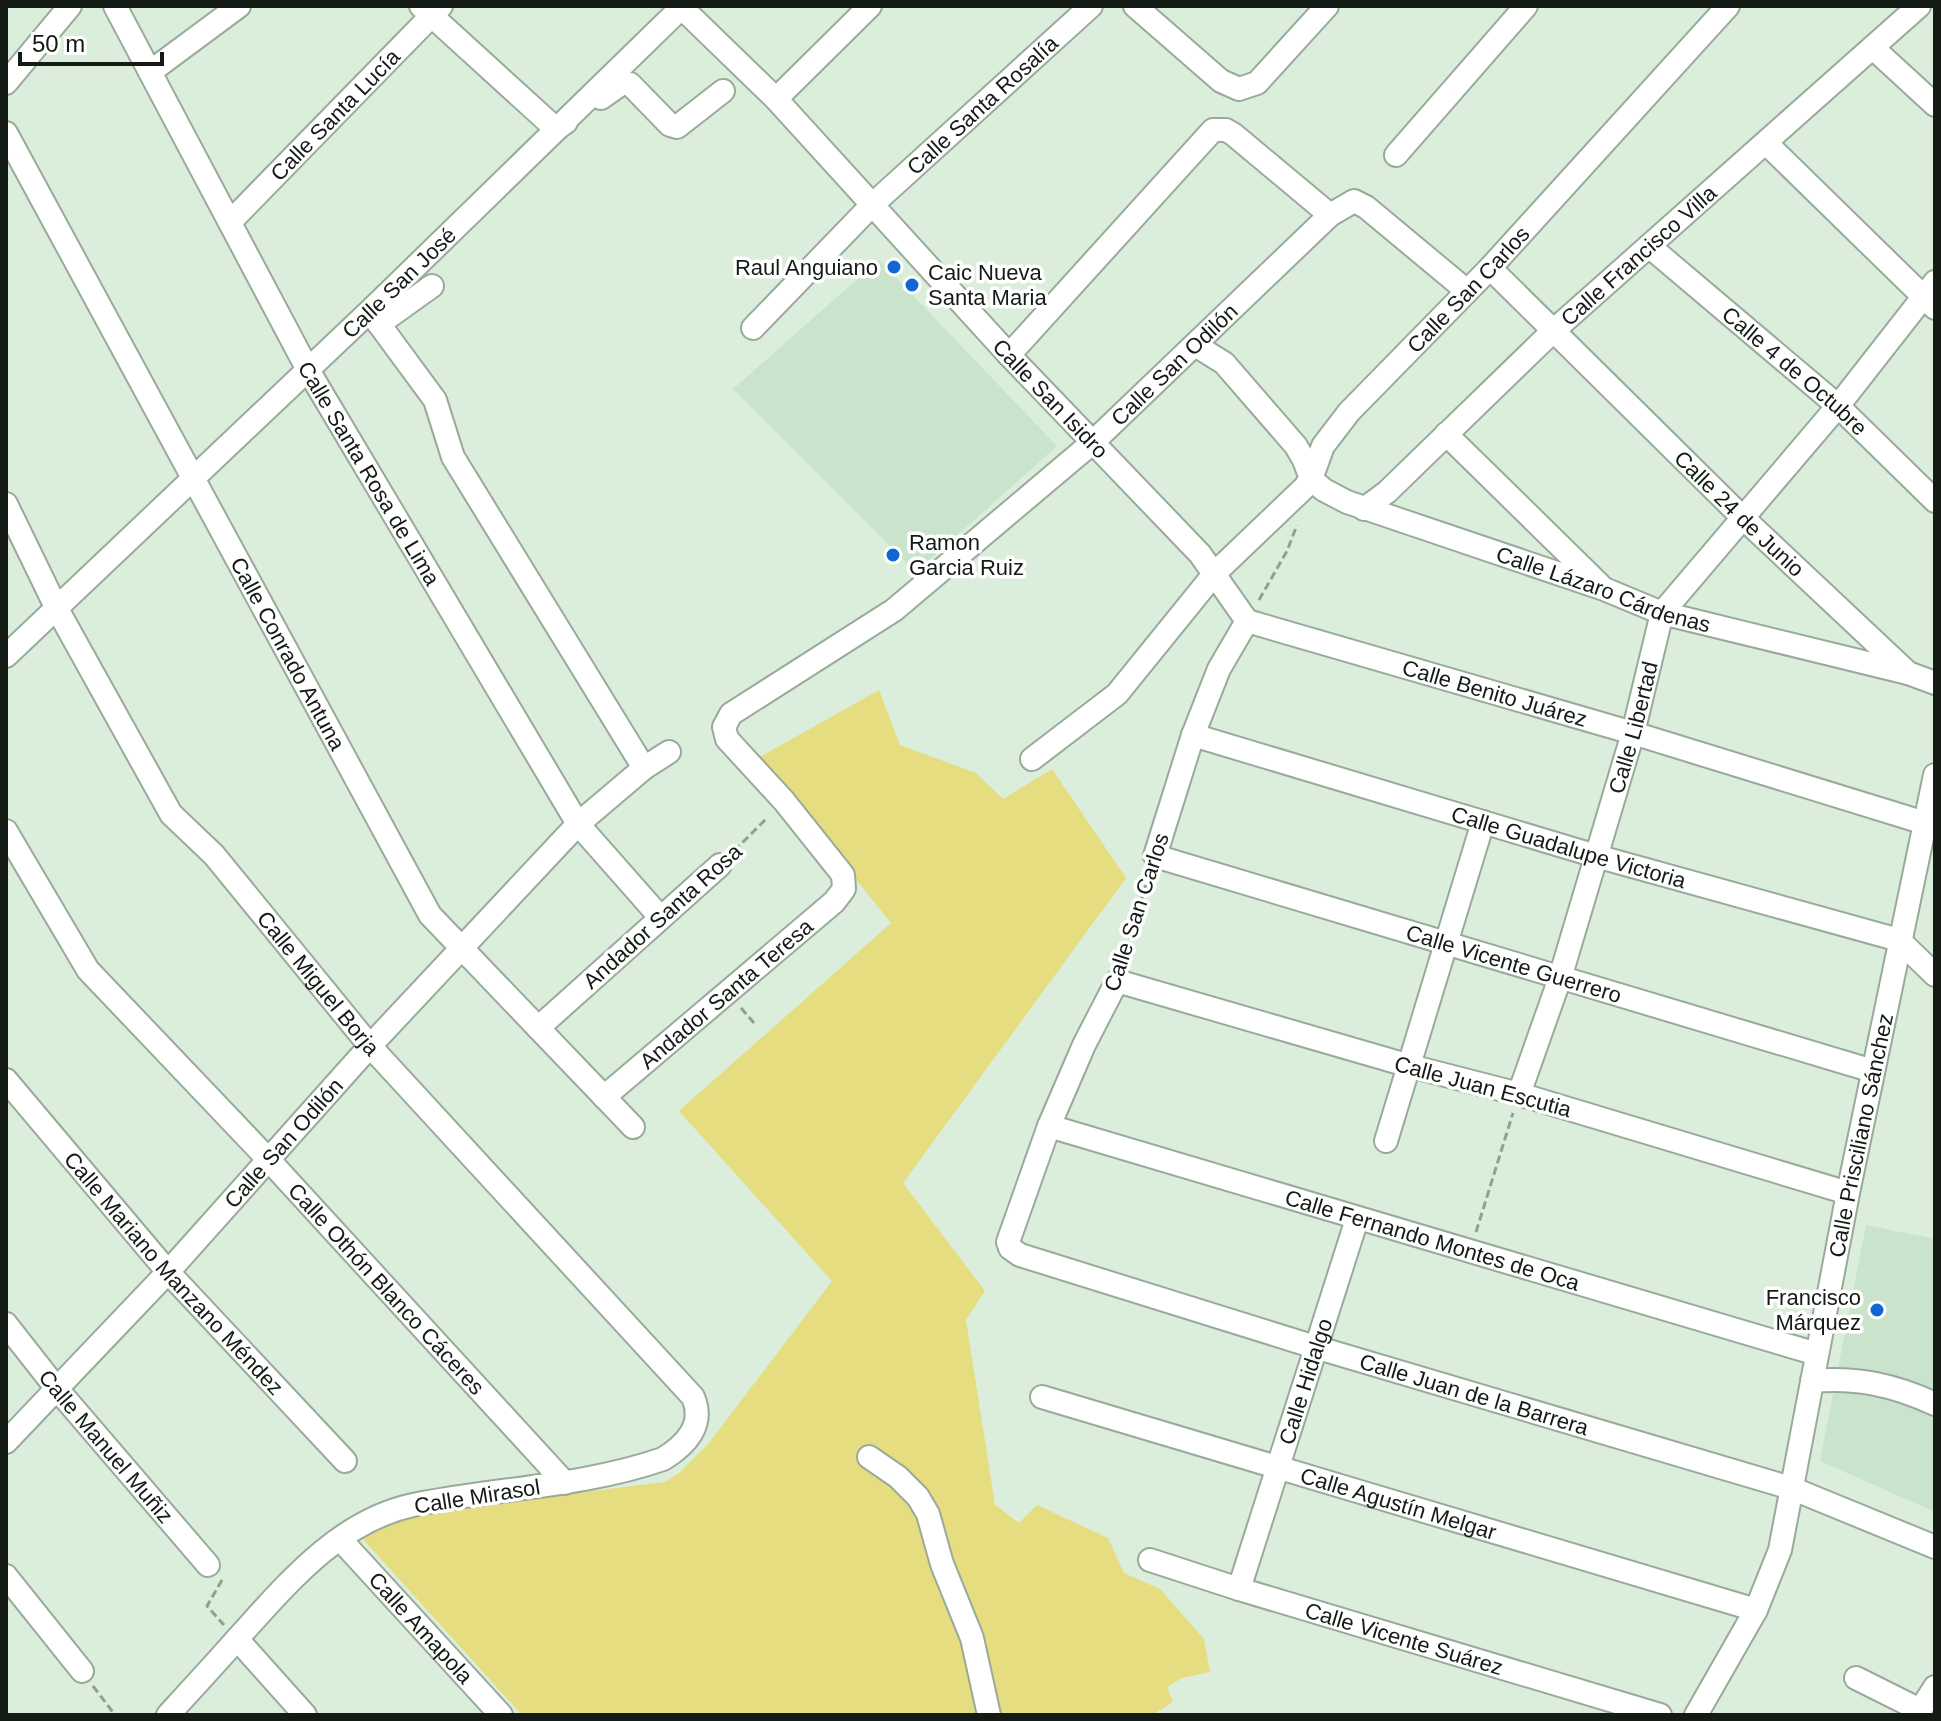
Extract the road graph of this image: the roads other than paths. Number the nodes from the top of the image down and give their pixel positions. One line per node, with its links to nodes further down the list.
1 (70, 6): 15 (street)
2 (115, 6): 14 (street, Calle Santa Rosa de Lima)
3 (239, 6): 14 (street)
4 (681, 6): 17 (street, Calle San Isidro); 19 (street, Calle San José)
5 (870, 6): 17 (street)
6 (1091, 6): 23 (street, Calle Santa Rosalía)
7 (1135, 6): 8 (street)
8 (1327, 6)
9 (1526, 6): 22 (street)
10 (1728, 6): 27 (street, Calle San Carlos)
11 (1919, 6): 13 (street, Calle Francisco Villa)
12 (431, 9): 19 (street); 25 (street, Calle Santa Lucía)
13 (1873, 48): 18 (street); 21 (street, Calle Francisco Villa)
14 (150, 72): 25 (street, Calle Santa Rosa de Lima)
15 (6, 83)
16 (723, 91): 19 (street)
17 (776, 99): 23 (street, Calle San Isidro)
18 (1935, 105)
19 (556, 129): 31 (street, Calle San José)
20 (6, 133): 40 (street, Calle Conrado Antuna)
21 (1767, 144): 26 (street, Calle Francisco Villa); 30 (street)
22 (1396, 155)
23 (872, 205): 32 (street, Calle Santa Rosalía); 35 (street, Calle San Isidro)
24 (1330, 215): 29 (street, Calle San Odilón); 34 (street, Calle San Odilón); 35 (street)
25 (230, 222): 36 (street, Calle Santa Rosa de Lima)
26 (1649, 246): 33 (street, Calle Francisco Villa); 37 (street, Calle 4 de Octubre)
27 (1490, 268): 29 (street, Calle San Carlos); 33 (street, Calle 24 de Junio)
28 (432, 286): 31 (street)
29 (1467, 291): 41 (street, Calle San Carlos)
30 (1931, 295): 37 (street, Calle Libertad)
31 (376, 316): 36 (street, Calle San José); 58 (street)
32 (753, 328)
33 (1552, 332): 38 (street, Calle Francisco Villa); 45 (street, Calle 24 de Junio)
34 (1195, 345): 39 (street, Calle San Odilón); 41 (street)
35 (1009, 355): 39 (street, Calle San Isidro)
36 (308, 370): 40 (street, Calle San José); 62 (street, Calle Santa Rosa de Lima)
37 (1838, 406): 42 (street, Calle 4 de Octubre); 45 (street, Calle Libertad)
38 (1446, 434): 44 (street, Calle Francisco Villa); 47 (street)
39 (1092, 443): 46 (street, Calle San Isidro); 67 (street, Calle San Odilón)
40 (192, 478): 48 (street, Calle San José); 71 (street, Calle Conrado Antuna)
41 (1307, 484): 44 (street, Calle Lázaro Cárdenas); 46 (street, Calle San Carlos)
42 (1935, 501)
43 (6, 504): 48 (street, Calle Miguel Borja)
44 (1364, 509): 47 (street, Calle Lázaro Cárdenas)
45 (1742, 517): 50 (street, Calle Libertad); 52 (street, Calle 24 de Junio)
46 (1215, 573): 49 (street, Calle San Isidro); 57 (street, Calle San Carlos)
47 (1604, 589): 50 (street, Calle Lázaro Cárdenas)
48 (56, 607): 51 (street, Calle San José); 76 (street, Calle Miguel Borja)
49 (1240, 609): 54 (street, Calle Benito Juárez); 55 (street, Calle San Carlos)
50 (1662, 613): 52 (street, Calle Lázaro Cárdenas); 54 (street, Calle Libertad)
51 (6, 656)
52 (1908, 673): 53 (street, Calle 24 de Junio)
53 (1935, 683)
54 (1633, 733): 61 (street, Calle Benito Juárez); 65 (street, Calle Libertad)
55 (1193, 735): 60 (street, Calle Guadalupe Victoria); 64 (street, Calle San Carlos)
56 (669, 752): 58 (street, Calle San Odilón)
57 (1032, 759)
58 (644, 768): 62 (street, Calle San Odilón)
59 (1935, 775): 61 (street, Calle Prisciliano Sánchez)
60 (1483, 822): 65 (street, Calle Guadalupe Victoria); 70 (street)
61 (1925, 823): 69 (street, Calle Prisciliano Sánchez)
62 (578, 824): 68 (street, Calle Santa Rosa de Lima); 71 (street, Calle San Odilón)
63 (6, 831): 85 (street, Calle Othón Blanco Cáceres)
64 (1155, 856): 70 (street, Calle Vicente Guerrero)
65 (1596, 856): 69 (street, Calle Guadalupe Victoria); 73 (street, Calle Libertad)
66 (720, 865): 68 (street, Andador Santa Rosa)
67 (844, 889): 81 (street, Andador Santa Teresa)
68 (660, 917): 75 (street, Andador Santa Rosa)
69 (1899, 940): 72 (street, Calle Guadalupe Victoria); 78 (street, Calle Prisciliano Sánchez)
70 (1447, 944): 73 (street, Calle Vicente Guerrero); 77 (street)
71 (461, 948): 75 (street, Calle Conrado Antuna); 76 (street, Calle San Odilón)
72 (1935, 975)
73 (1560, 978): 78 (street, Calle Vicente Guerrero); 80 (street, Calle Libertad)
74 (1117, 981): 77 (street, Calle Juan Escutia); 82 (street, Calle San Carlos)
75 (538, 1028): 81 (street, Calle Conrado Antuna)
76 (370, 1046): 85 (street, Calle San Odilón); 97 (street, Calle Miguel Borja)
77 (1410, 1066): 80 (street, Calle Juan Escutia); 84 (street)
78 (1873, 1071): 86 (street, Calle Prisciliano Sánchez)
79 (6, 1080): 89 (street, Calle Mariano Manzano Méndez)
80 (1519, 1094): 86 (street, Calle Juan Escutia)
81 (604, 1097): 83 (street, Calle Conrado Antuna)
82 (1049, 1126): 87 (street, Calle Fernando Montes de Oca); 88 (street, Calle San Carlos)
83 (633, 1127)
84 (1386, 1141)
85 (267, 1158): 89 (street, Calle San Odilón); 102 (street, Calle Othón Blanco Cáceres)
86 (1848, 1193): 92 (street, Calle Prisciliano Sánchez)
87 (1357, 1219): 91 (street, Calle Hidalgo); 92 (street, Calle Fernando Montes de Oca)
88 (1010, 1248): 91 (street, Calle Juan de la Barrera)
89 (168, 1272): 94 (street, Calle San Odilón); 100 (street, Calle Mariano Manzano Méndez)
90 (6, 1324): 94 (street, Calle Manuel Muñiz)
91 (1315, 1347): 101 (street, Calle Hidalgo); 103 (street, Calle Juan de la Barrera)
92 (1817, 1354): 93 (street, Calle Prisciliano Sánchez)
93 (1812, 1381): 96 (street); 103 (street, Calle Prisciliano Sánchez)
94 (57, 1389): 98 (street, Calle San Odilón); 107 (street, Calle Manuel Muñiz)
95 (1042, 1397): 101 (street, Calle Agustín Melgar)
96 (1935, 1404)
97 (698, 1415): 102 (street, Calle Mirasol)
98 (6, 1442)
99 (869, 1457): 119 (street)
100 (345, 1461)
101 (1278, 1468): 109 (street, Calle Hidalgo); 110 (street, Calle Agustín Melgar)
102 (565, 1483): 104 (street, Calle Mirasol)
103 (1791, 1488): 105 (street, Calle Juan de la Barrera); 110 (street, Calle Prisciliano Sánchez)
104 (340, 1539): 111 (street, Calle Mirasol); 118 (street, Calle Amapola)
105 (1935, 1547)
106 (1150, 1560): 109 (street, Calle Vicente Suárez)
107 (215, 1573)
108 (6, 1576): 112 (street)
109 (1239, 1589): 120 (street, Calle Vicente Suárez)
110 (1756, 1610): 121 (street, Calle Prisciliano Sánchez)
111 (237, 1639): 116 (street, Calle Mirasol); 117 (street)
112 (82, 1671)
113 (1856, 1678): 115 (street)
114 (1935, 1687): 115 (street)
115 (1918, 1713)
116 (168, 1715)
117 (305, 1715)
118 (501, 1715)
119 (989, 1715)
120 (1660, 1715)
121 (1696, 1715)

